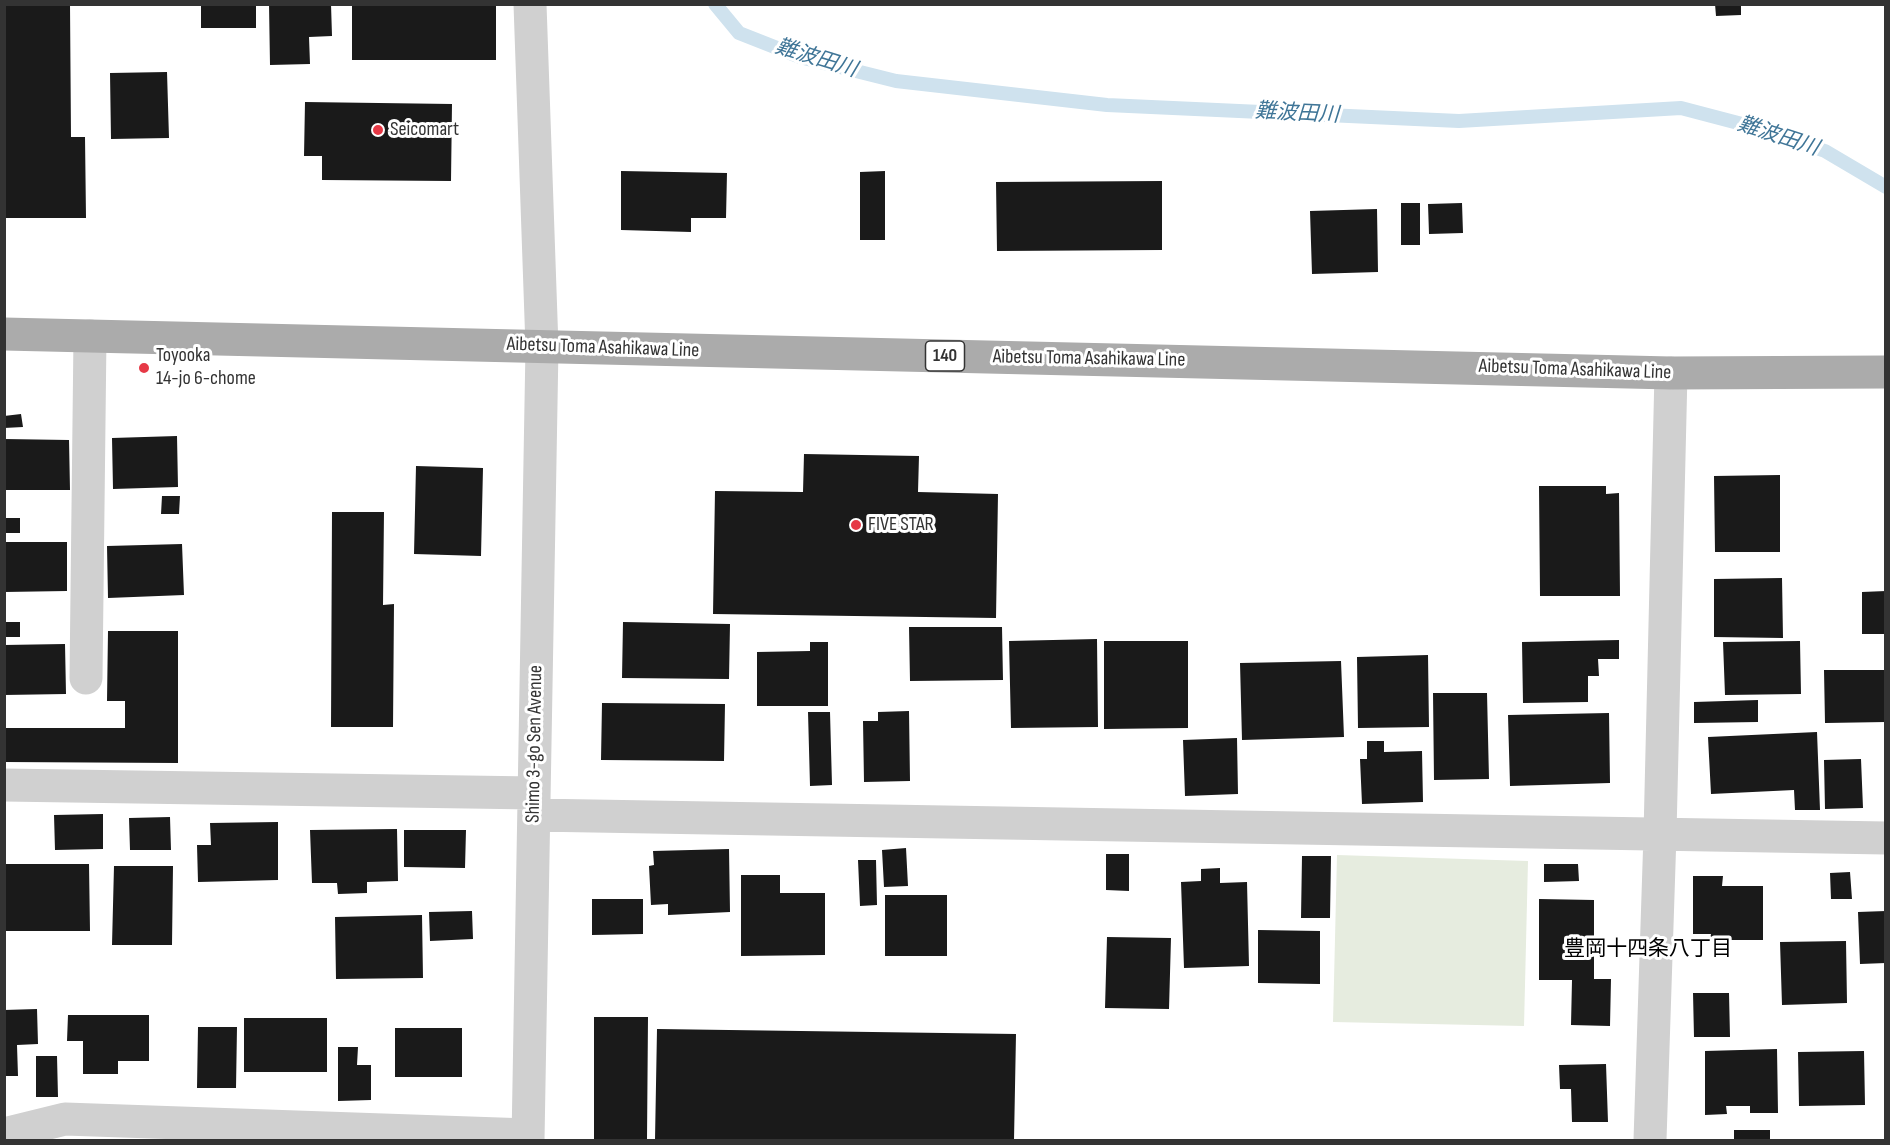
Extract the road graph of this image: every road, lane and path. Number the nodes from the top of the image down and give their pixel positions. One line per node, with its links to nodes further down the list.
1 (530, 4): 4 (street, Shimo 3-go Sen Avenue)
2 (4, 334): 3 (main road, Aibetsu Toma Asahikawa Line / 140)
3 (90, 336): 4 (main road, Aibetsu Toma Asahikawa Line / 140); 7 (street)
4 (542, 346): 6 (main road, Aibetsu Toma Asahikawa Line / 140); 9 (street, Shimo 3-go Sen Avenue)
5 (1886, 372): 6 (main road, Aibetsu Toma Asahikawa Line / 140)
6 (1671, 373): 10 (street)
7 (86, 678)
8 (4, 785): 9 (street)
9 (534, 804): 10 (street); 13 (street, Shimo 3-go Sen Avenue)
10 (1660, 834): 11 (street); 14 (street)
11 (1886, 838)
12 (4, 1134): 13 (street)
13 (528, 1138)
14 (1650, 1140)

